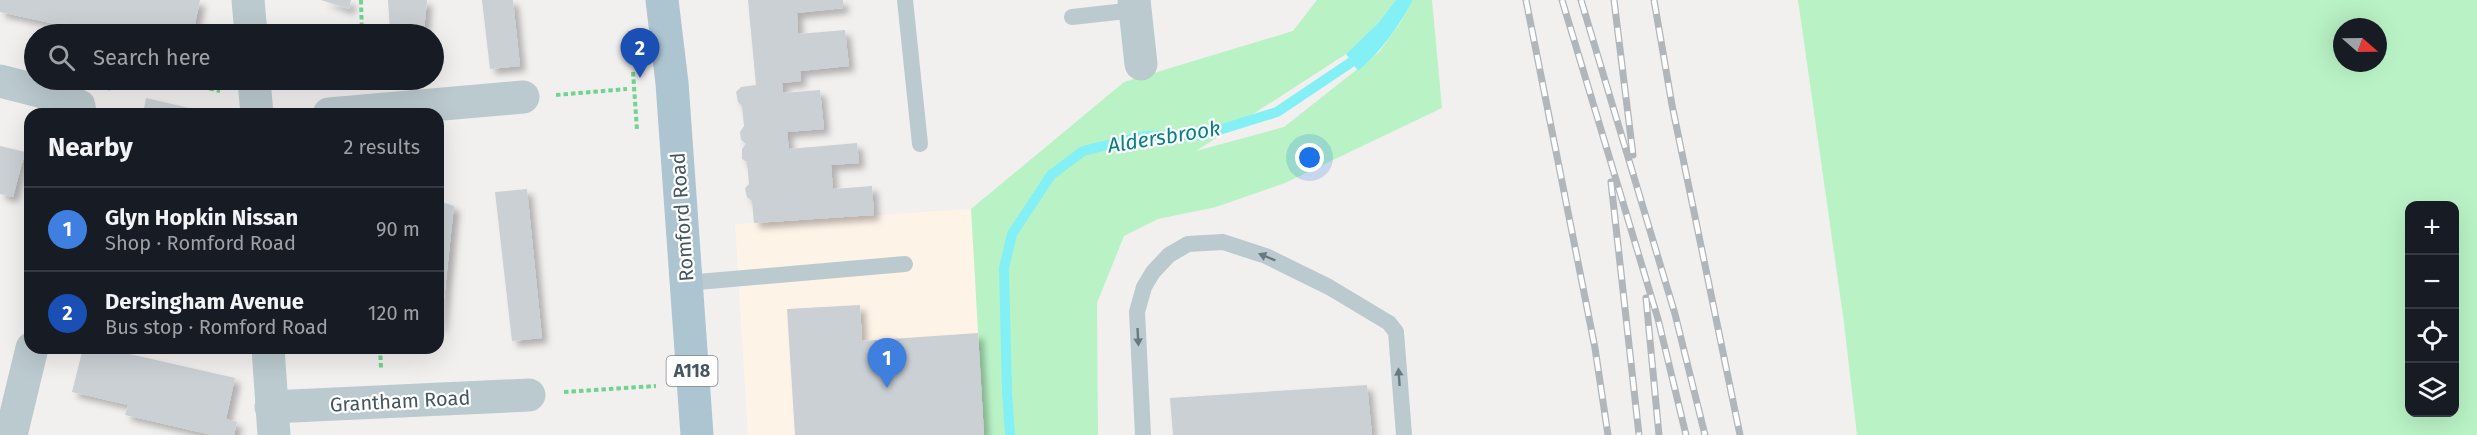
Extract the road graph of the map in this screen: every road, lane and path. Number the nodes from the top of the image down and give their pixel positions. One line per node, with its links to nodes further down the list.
1 (248, 0): 7 (street)
2 (361, 0): 8 (path)
3 (662, 0): 21 (main road, Romford Road / A118)
4 (905, 0): 19 (lane)
5 (1135, 5): 6 (lane); 9 (street)
6 (1072, 17)
7 (250, 24)
8 (362, 24)
9 (1141, 64)
10 (0, 81): 11 (street)
11 (24, 87)
12 (629, 88): 15 (path)
13 (35, 90): 17 (street)
14 (219, 90): 16 (path)
15 (523, 97): 18 (street)
16 (256, 98)
17 (79, 108)
18 (397, 108)
19 (920, 144)
20 (905, 264): 21 (lane)
21 (686, 283): 29 (main road, Romford Road / A118)
22 (28, 354): 24 (street)
23 (268, 354): 27 (street, Grantham Road)
24 (12, 376): 28 (street)
25 (656, 386): 26 (path)
26 (529, 395): 27 (street, Grantham Road)
27 (273, 421)
28 (11, 435)
29 (697, 435)
30 (1143, 435): 31 (lane, one-way to 30)
31 (1404, 435)

